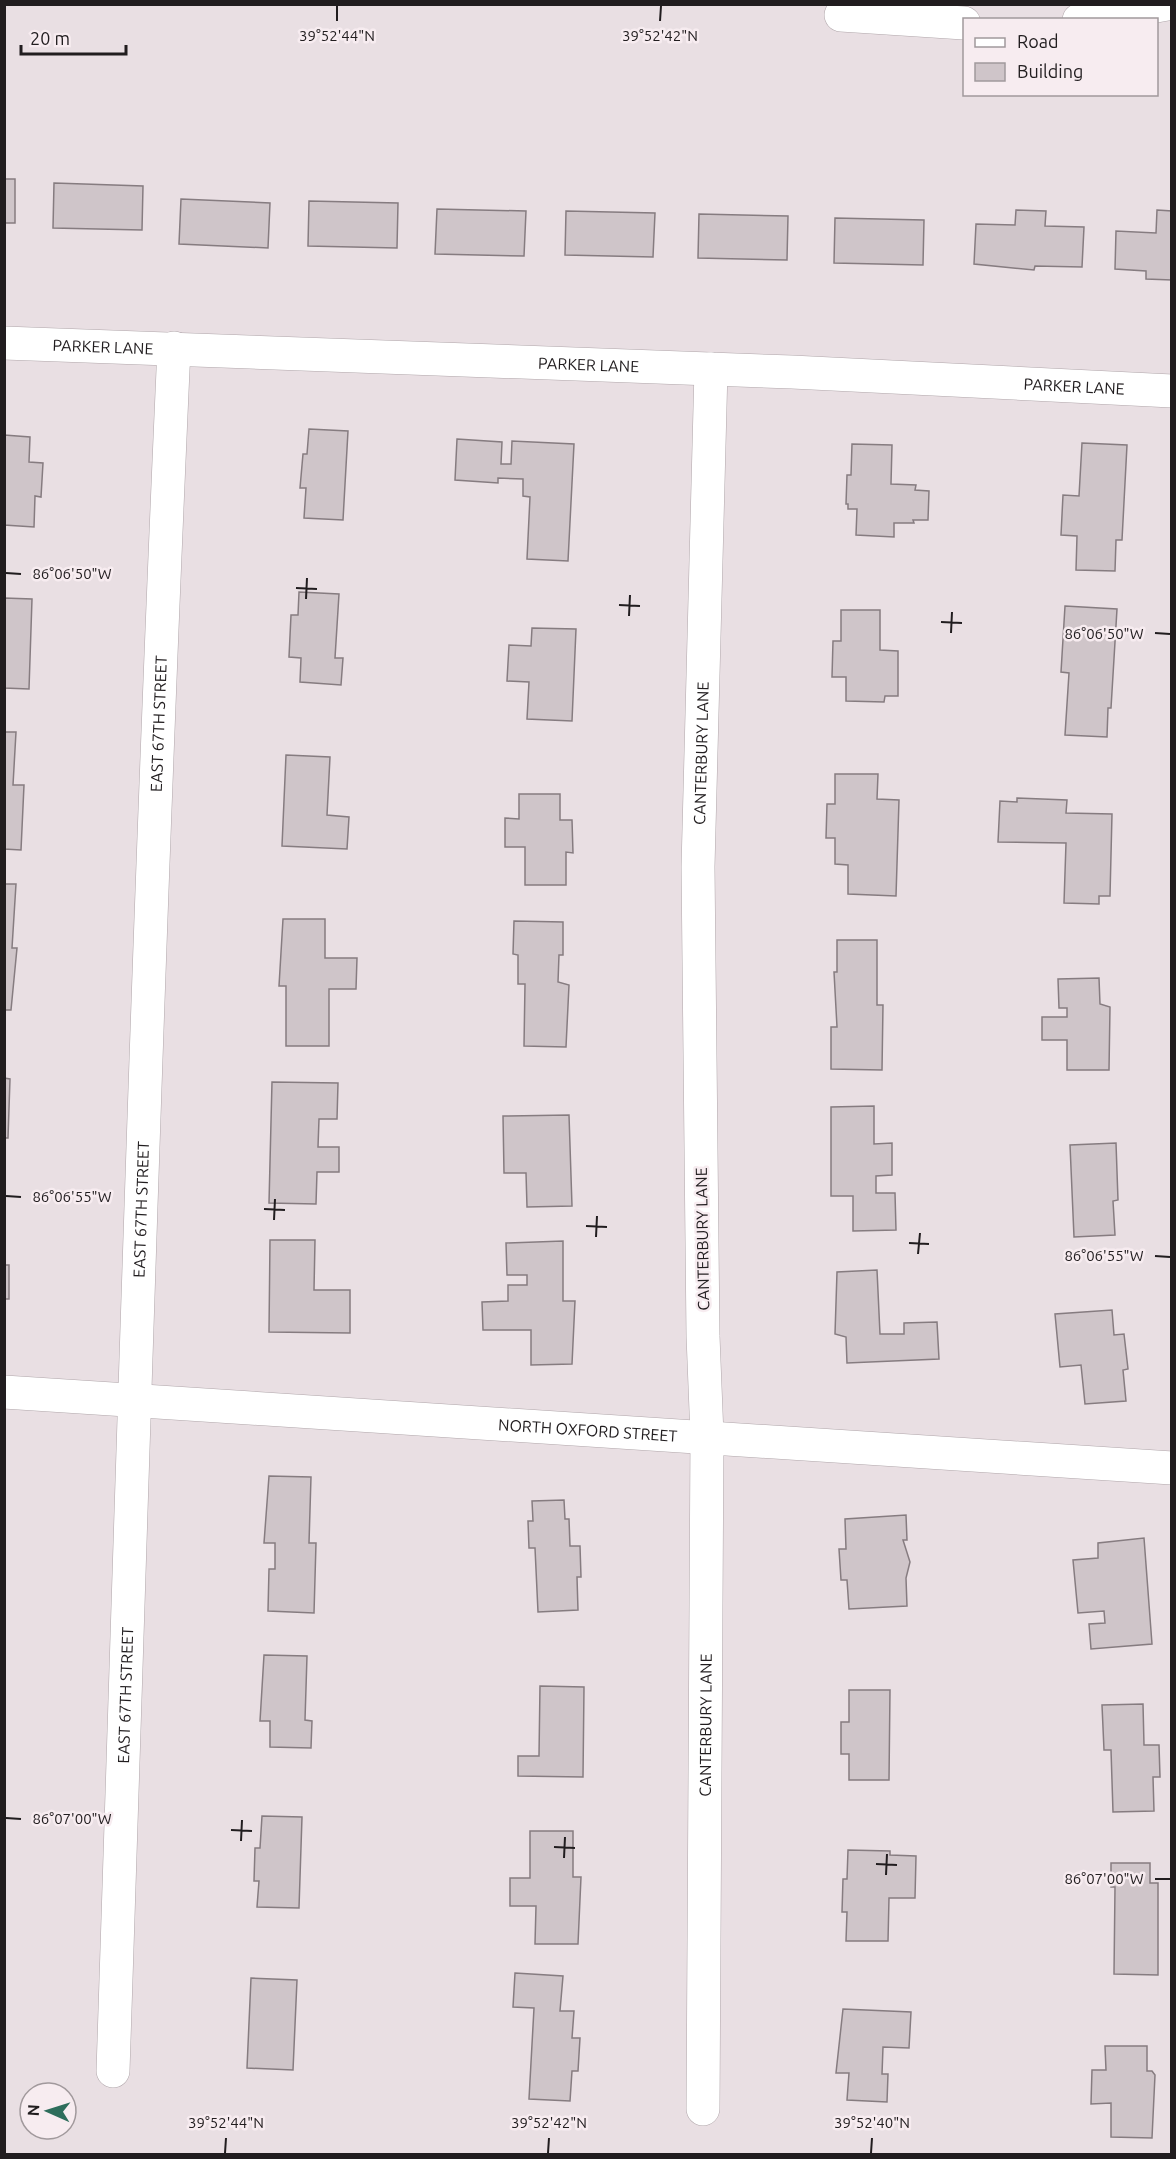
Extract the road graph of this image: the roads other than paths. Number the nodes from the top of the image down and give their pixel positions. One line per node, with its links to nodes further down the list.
1 (1167, 4): 3 (street)
2 (841, 15): 4 (street)
3 (1090, 18)
4 (963, 22)
5 (4, 343): 6 (street, PARKER LANE)
6 (174, 348): 7 (street, PARKER LANE); 10 (street, EAST 67TH STREET)
7 (711, 369): 8 (street, PARKER LANE); 11 (street, CANTERBURY LANE)
8 (1172, 391)
9 (4, 1392): 10 (street, NORTH OXFORD STREET)
10 (136, 1400): 11 (street, NORTH OXFORD STREET); 13 (street, EAST 67TH STREET)
11 (707, 1436): 12 (street, NORTH OXFORD STREET); 14 (street, CANTERBURY LANE)
12 (1172, 1468)
13 (113, 2071)
14 (703, 2109)

